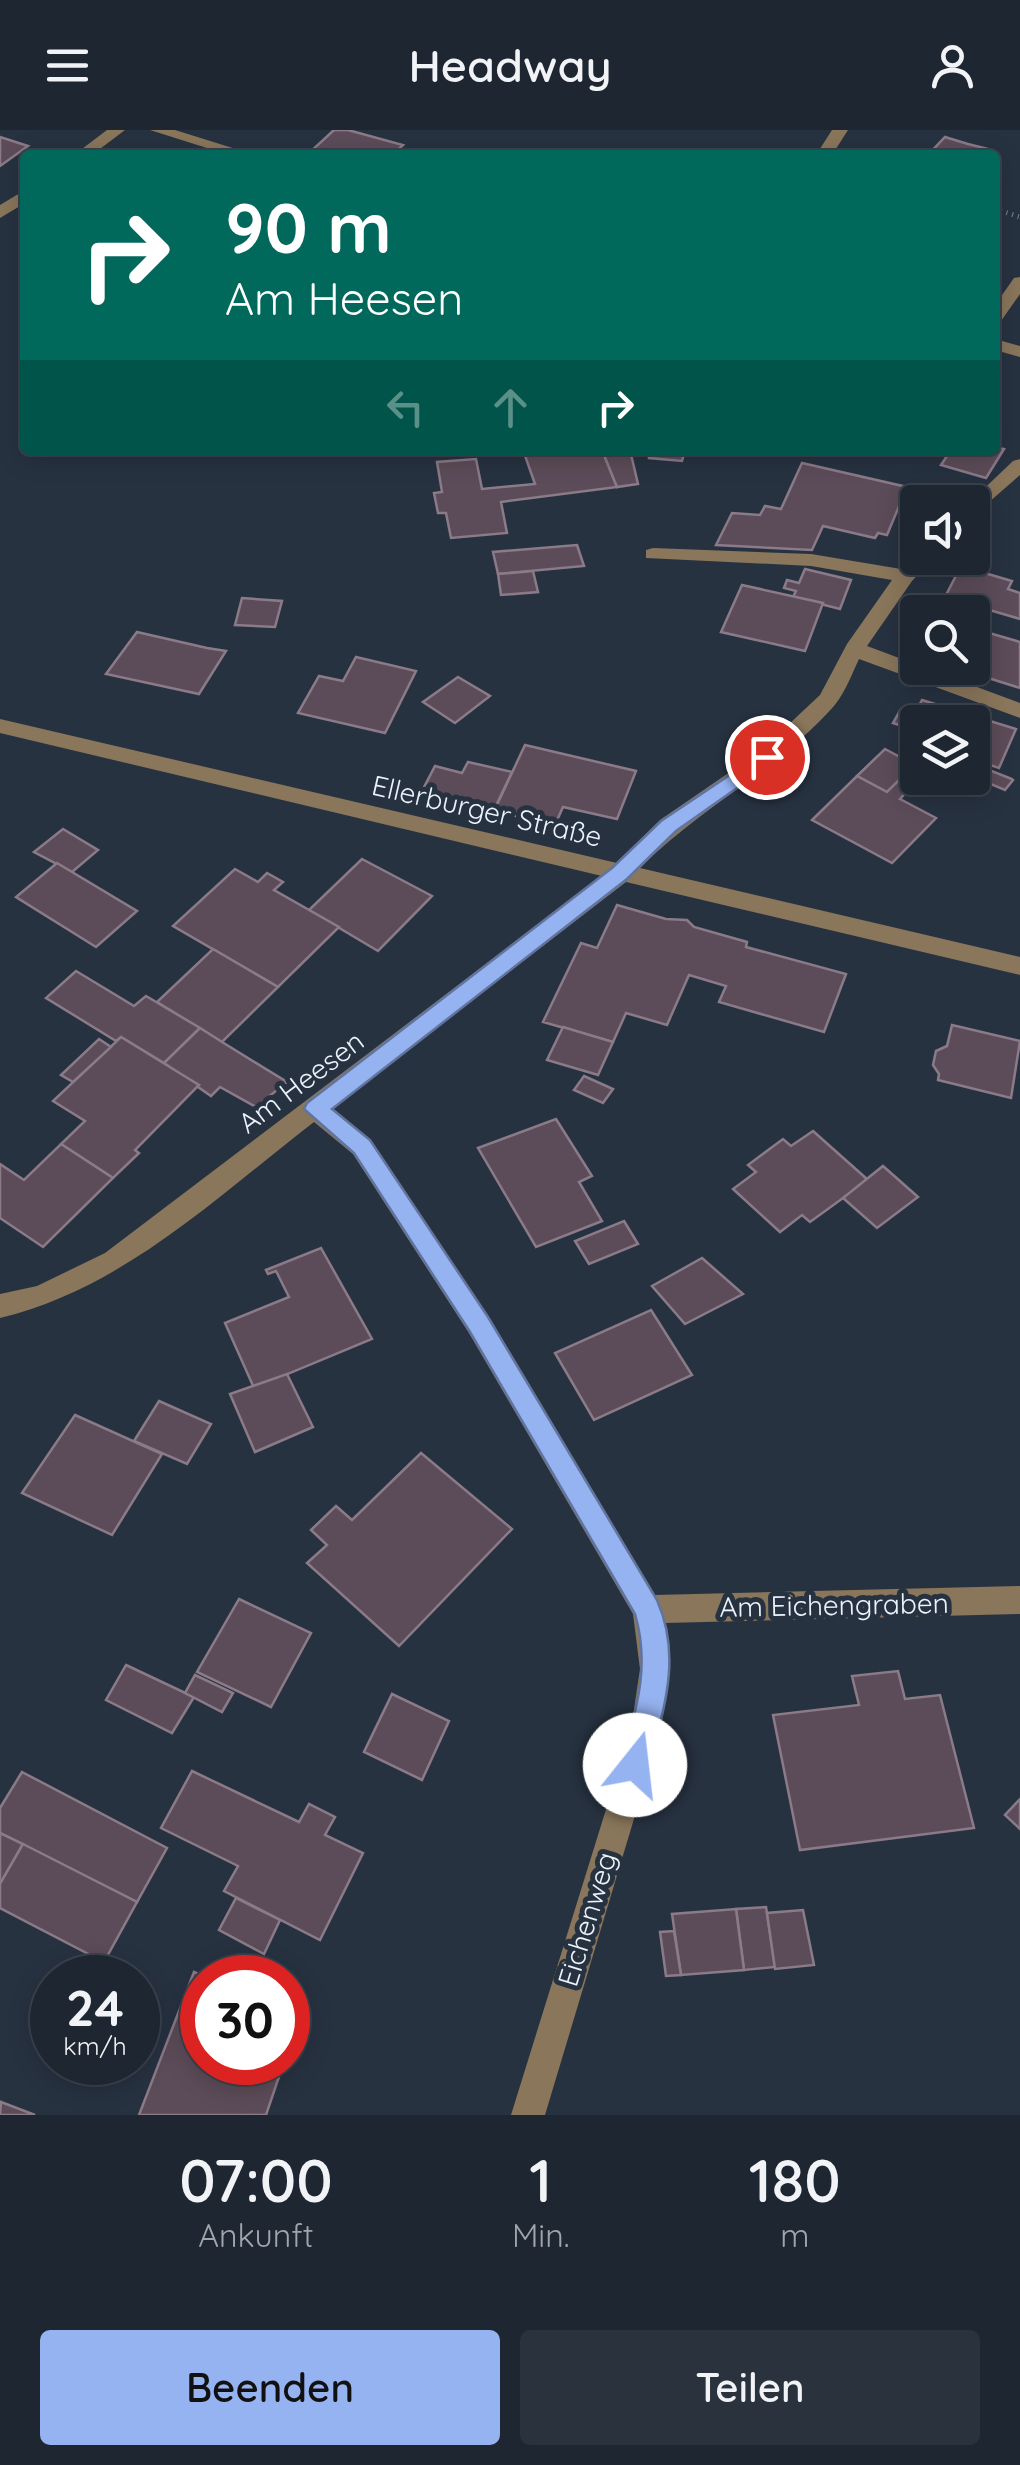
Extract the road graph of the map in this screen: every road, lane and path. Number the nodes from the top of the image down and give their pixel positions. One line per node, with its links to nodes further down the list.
1 (117, 130): 3 (street)
2 (158, 130): 4 (street)
3 (89, 150)
4 (229, 150)
5 (1020, 282): 6 (street)
6 (1000, 310)
7 (1020, 464): 8 (street)
8 (990, 493)
9 (653, 554): 10 (street)
10 (906, 576): 11 (street, Am Heesen)
11 (854, 649): 12 (street); 14 (street, Am Heesen)
12 (1020, 711)
13 (0, 727): 14 (street, Ellerburger Straße)
14 (620, 874): 15 (street, Ellerburger Straße); 16 (street, Am Heesen)
15 (1020, 966)
16 (316, 1109): 17 (street, Am Heesen); 19 (street, Eichenweg)
17 (0, 1306)
18 (1020, 1600): 19 (street, Am Eichengraben)
19 (648, 1609): 20 (street, Eichenweg)
20 (528, 2115)

